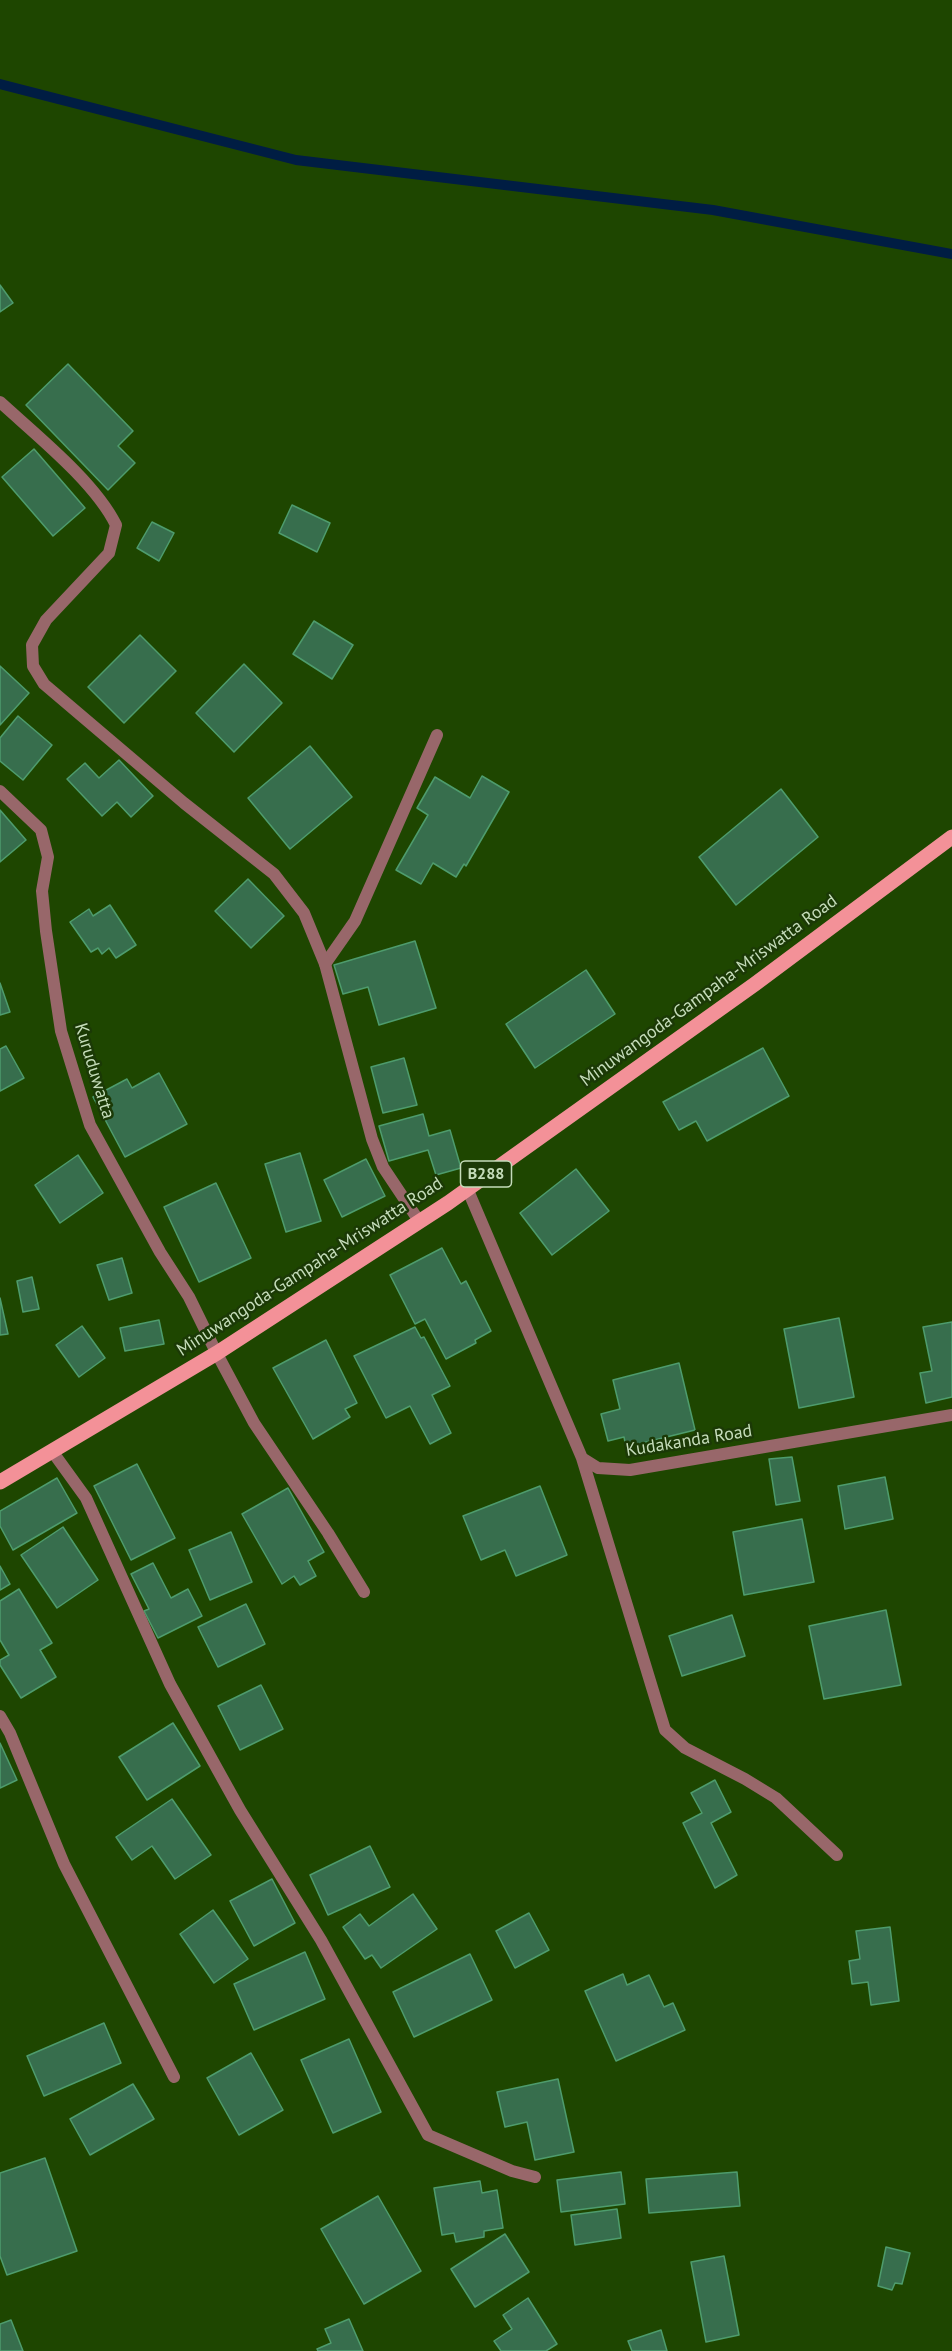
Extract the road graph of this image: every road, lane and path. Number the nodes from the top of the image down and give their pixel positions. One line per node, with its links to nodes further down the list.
1 (0, 402): 5 (street)
2 (437, 735): 5 (street)
3 (0, 791): 8 (street, Kuruduwatta)
4 (952, 837): 6 (main road, Minuwangoda-Gampaha-Mriswatta Road / B288)
5 (324, 964): 7 (street)
6 (467, 1188): 7 (main road, Minuwangoda-Gampaha-Mriswatta Road / B288); 11 (street)
7 (419, 1221): 8 (main road, Minuwangoda-Gampaha-Mriswatta Road / B288)
8 (216, 1352): 10 (main road, Minuwangoda-Gampaha-Mriswatta Road / B288); 13 (street, Kuruduwatta)
9 (952, 1415): 11 (street, Kudakanda Road)
10 (52, 1451): 12 (main road, Minuwangoda-Gampaha-Mriswatta Road / B288); 17 (street)
11 (582, 1458): 15 (street)
12 (0, 1482)
13 (364, 1592)
14 (0, 1716): 16 (street)
15 (837, 1855)
16 (174, 2077)
17 (535, 2177)

